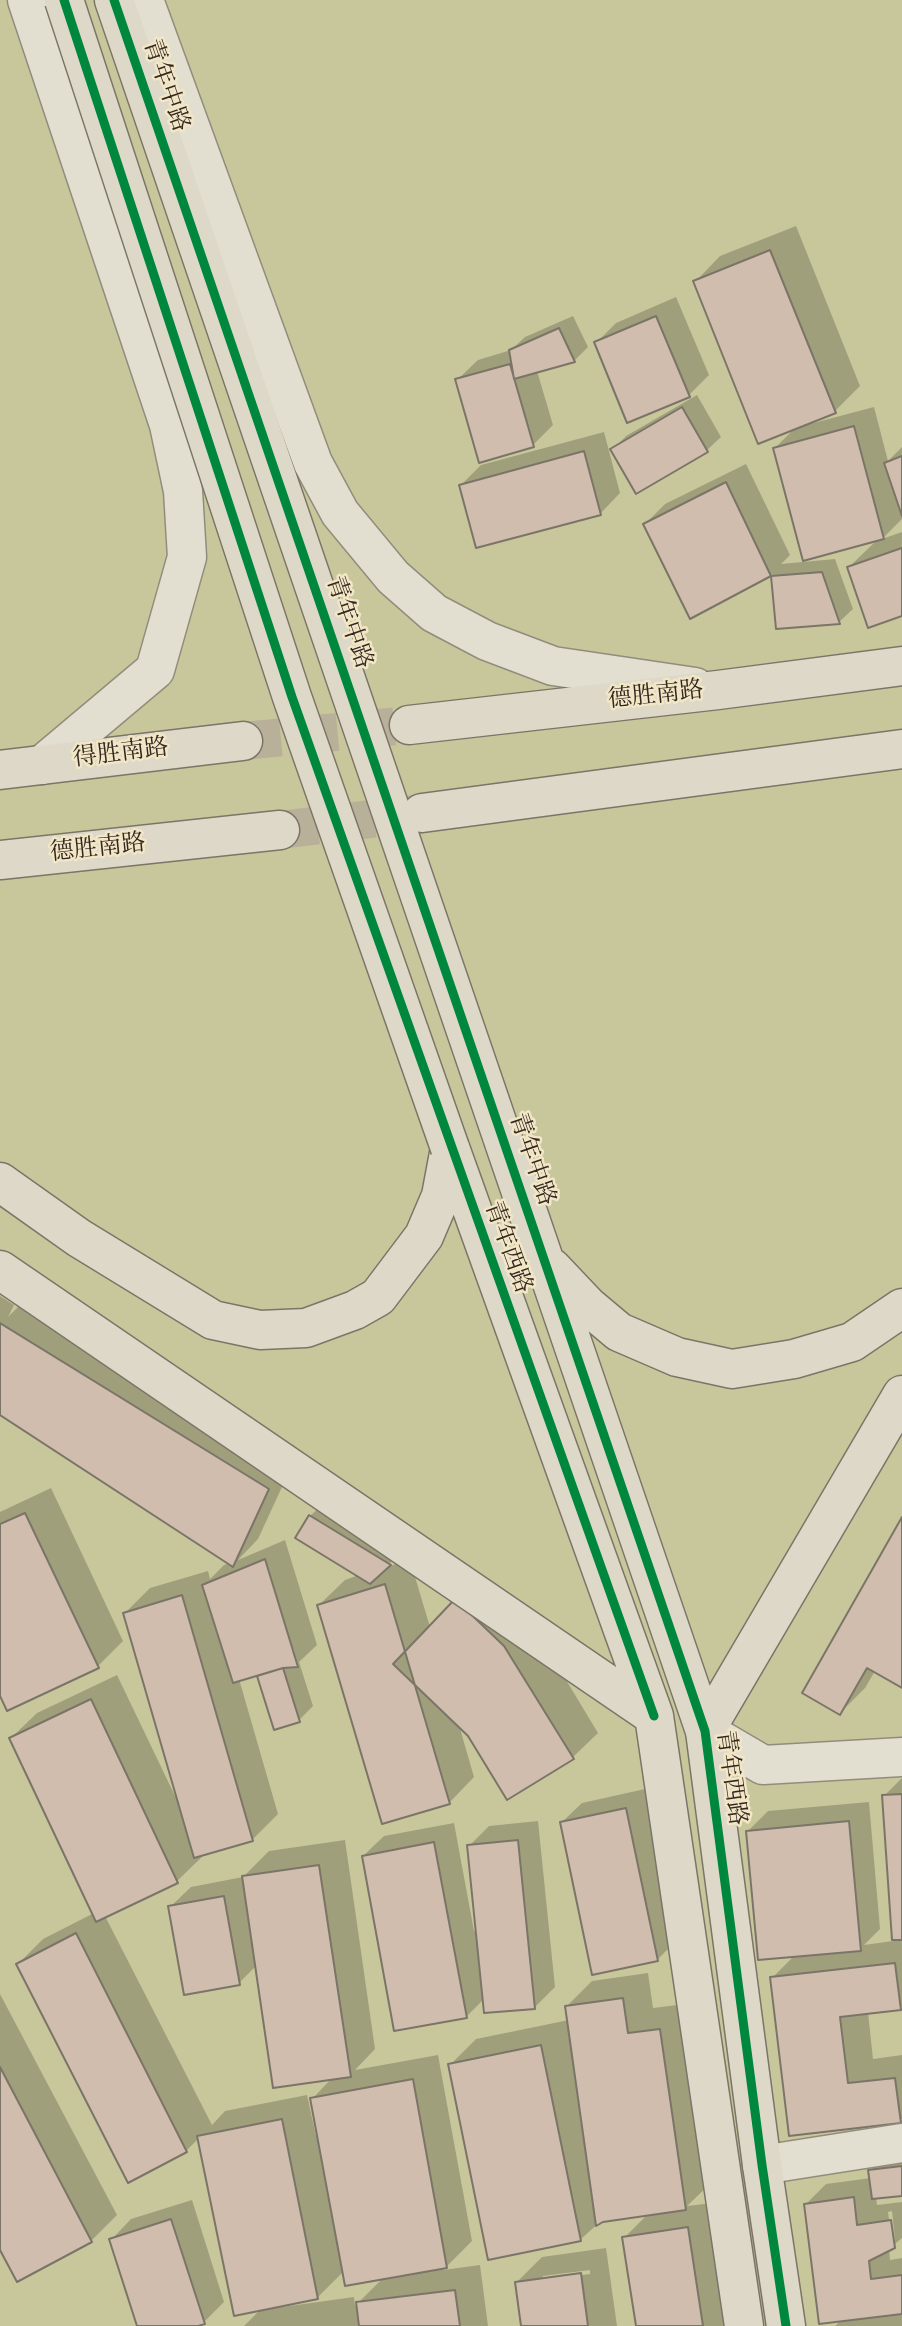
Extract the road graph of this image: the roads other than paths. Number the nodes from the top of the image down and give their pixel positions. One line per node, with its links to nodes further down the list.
1 (27, 0): 11 (street)
2 (64, 0): 18 (main road, bridge)
3 (114, 0): 20 (main road, 青年中路)
4 (144, 0): 6 (street)
5 (902, 666): 6 (main road, 德胜南路)
6 (718, 691): 7 (main road, 德胜南路)
7 (409, 725)
8 (243, 741): 11 (main road, 得胜南路)
9 (902, 748): 10 (main road)
10 (798, 761): 13 (main road); 14 (main road)
11 (42, 765): 12 (main road, 得胜南路)
12 (0, 770)
13 (902, 776)
14 (422, 813)
15 (280, 830): 16 (main road, 德胜南路)
16 (17, 858): 17 (main road)
17 (0, 880)
18 (450, 1148): 19 (main road); 24 (main road, 青年西路)
19 (0, 1182)
20 (543, 1258): 22 (main road); 25 (main road, 青年西路)
21 (0, 1270): 24 (main road)
22 (902, 1308)
23 (902, 1395): 25 (main road)
24 (653, 1716): 29 (main road, 青年西路)
25 (705, 1731): 26 (street); 28 (main road, 青年西路)
26 (902, 1757)
27 (902, 2143): 28 (street)
28 (762, 2165): 30 (main road, 青年西路)
29 (744, 2326)
30 (786, 2326)

